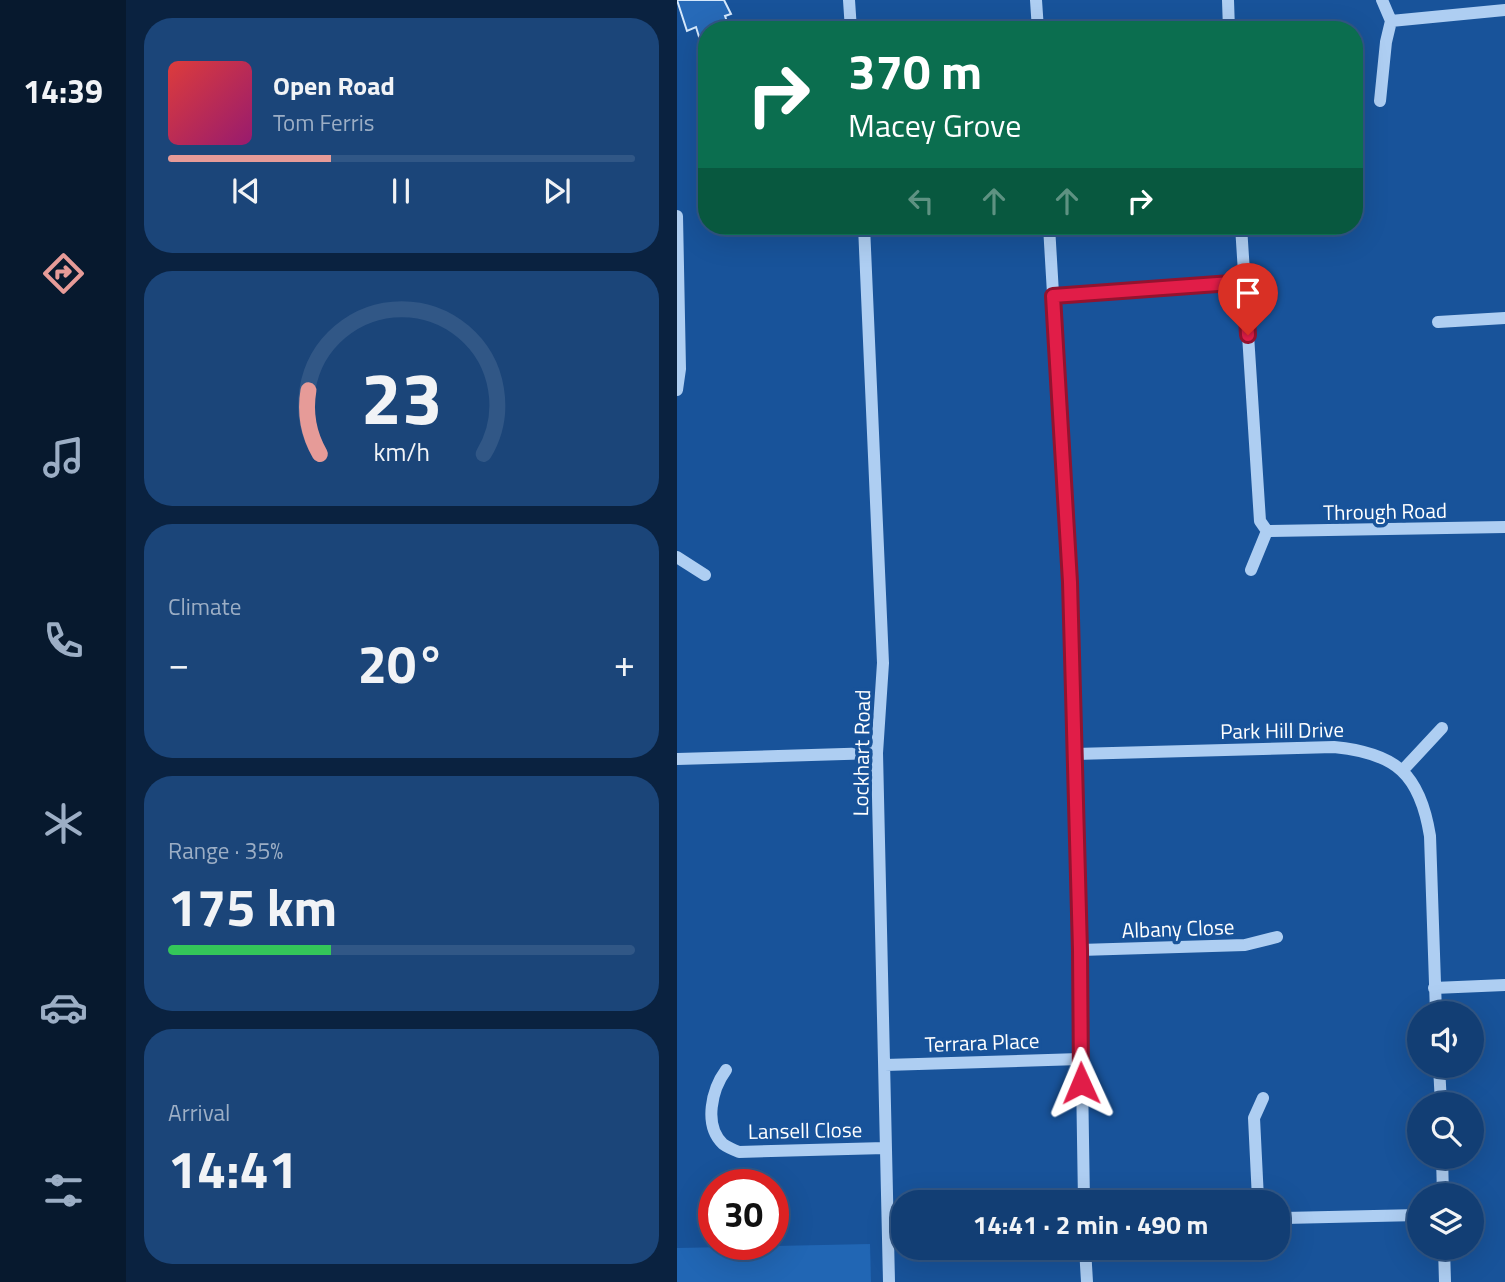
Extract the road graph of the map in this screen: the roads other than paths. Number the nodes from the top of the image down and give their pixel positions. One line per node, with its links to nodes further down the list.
1 (849, 0): 6 (street)
2 (1036, 0): 7 (street)
3 (1228, 0): 8 (street)
4 (1382, 0): 9 (street)
5 (1505, 10): 9 (street)
6 (850, 21)
7 (1037, 21)
8 (1229, 21)
9 (1391, 21): 10 (street)
10 (1380, 101)
11 (677, 216): 19 (street)
12 (864, 235): 26 (street, Lockhart Road)
13 (1050, 235): 16 (street)
14 (1242, 235): 15 (street)
15 (1245, 282): 16 (street); 21 (street)
16 (1053, 296): 27 (street)
17 (1505, 318): 18 (street)
18 (1438, 322)
19 (677, 390)
20 (1505, 527): 21 (street, Through Road)
21 (1267, 531): 23 (street)
22 (677, 556): 24 (street)
23 (1251, 569)
24 (705, 575)
25 (1442, 728): 29 (street)
26 (877, 754): 28 (street); 36 (street, Lockhart Road)
27 (1075, 754): 29 (street, Park Hill Drive); 31 (street)
28 (677, 760)
29 (1402, 771): 33 (street, Park Hill Drive)
30 (1277, 937): 31 (street, Albany Close)
31 (1080, 950): 35 (street)
32 (1505, 985): 33 (street)
33 (1434, 988): 34 (street, Park Hill Drive)
34 (1435, 1001)
35 (1080, 1059): 36 (street, Terrara Place); 40 (street)
36 (885, 1065): 39 (street, Lockhart Road)
37 (726, 1070): 39 (street, Lansell Close)
38 (1263, 1098): 41 (street)
39 (885, 1148): 46 (street, Lockhart Road)
40 (1084, 1190)
41 (1258, 1190)
42 (1407, 1215): 43 (street)
43 (1290, 1218)
44 (1086, 1260): 47 (street)
45 (1444, 1260): 48 (street)
46 (889, 1282)
47 (1087, 1282)
48 (1445, 1282)

